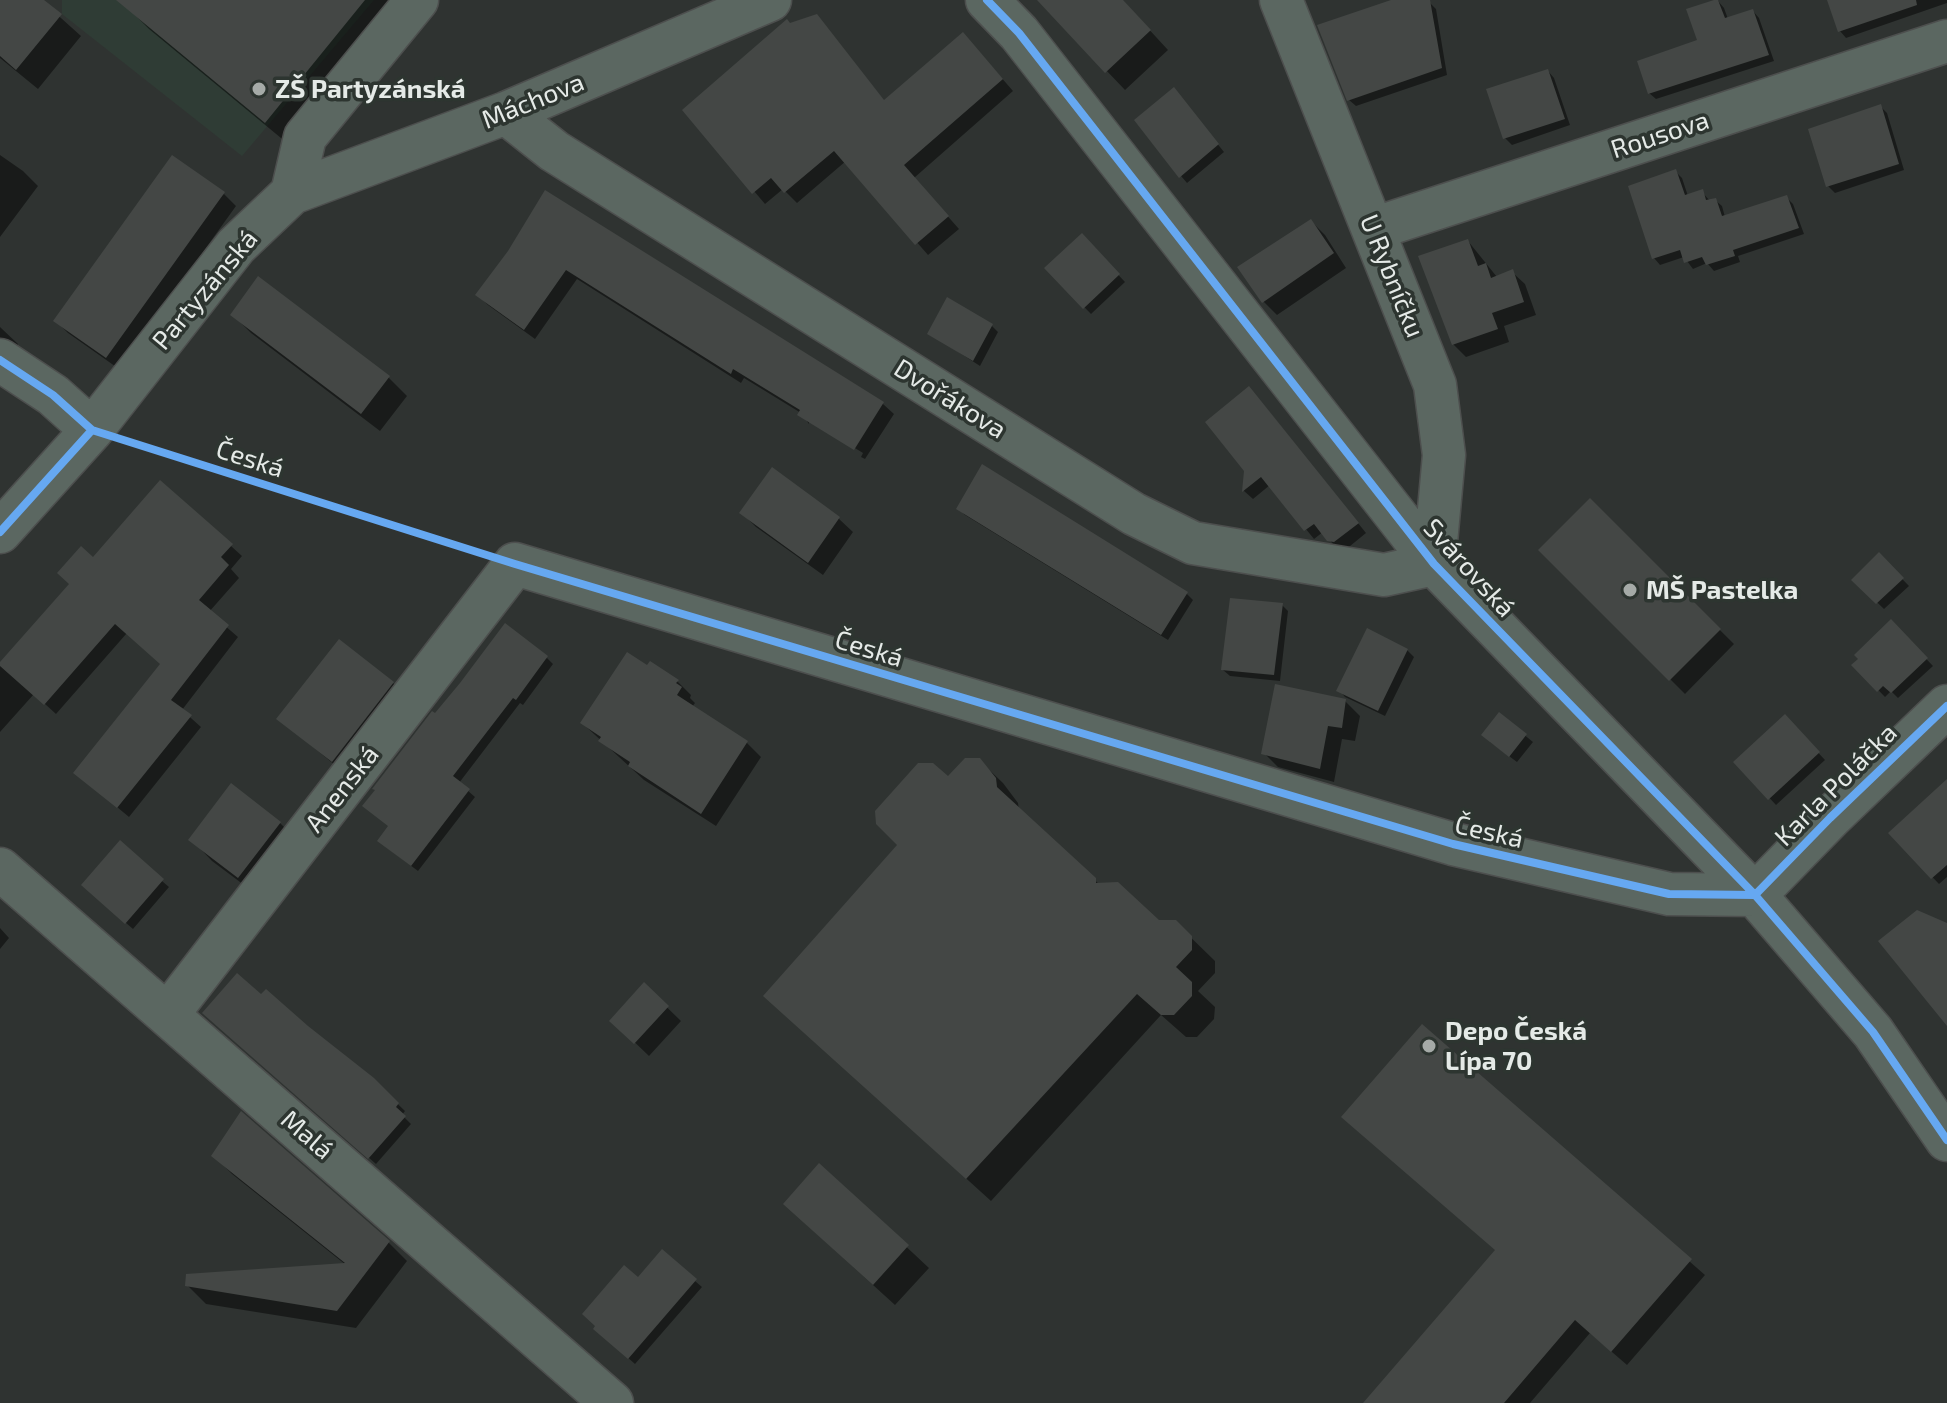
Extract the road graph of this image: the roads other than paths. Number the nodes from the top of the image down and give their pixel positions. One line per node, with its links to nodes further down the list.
1 (417, 0): 7 (street)
2 (770, 0): 6 (street, Máchova)
3 (987, 0): 13 (street, Svárovská)
4 (1281, 0): 8 (street, U Rybníčku)
5 (1947, 41): 8 (street, Rousova)
6 (506, 113): 7 (street, Máchova); 13 (street, Dvořákova)
7 (292, 193): 10 (street, Partyzánská)
8 (1373, 229): 13 (street, U Rybníčku)
9 (0, 360): 10 (street)
10 (92, 430): 11 (street, Partyzánská)
11 (0, 532)
12 (515, 564): 16 (street, Česká); 17 (street, Anenská)
13 (1434, 564): 16 (street, Svárovská)
14 (1947, 706): 16 (street, Karla Poláčka)
15 (0, 869): 17 (street, Malá)
16 (1755, 895): 18 (street, Svárovská)
17 (168, 1014): 19 (street, Malá)
18 (1947, 1140)
19 (612, 1403)

